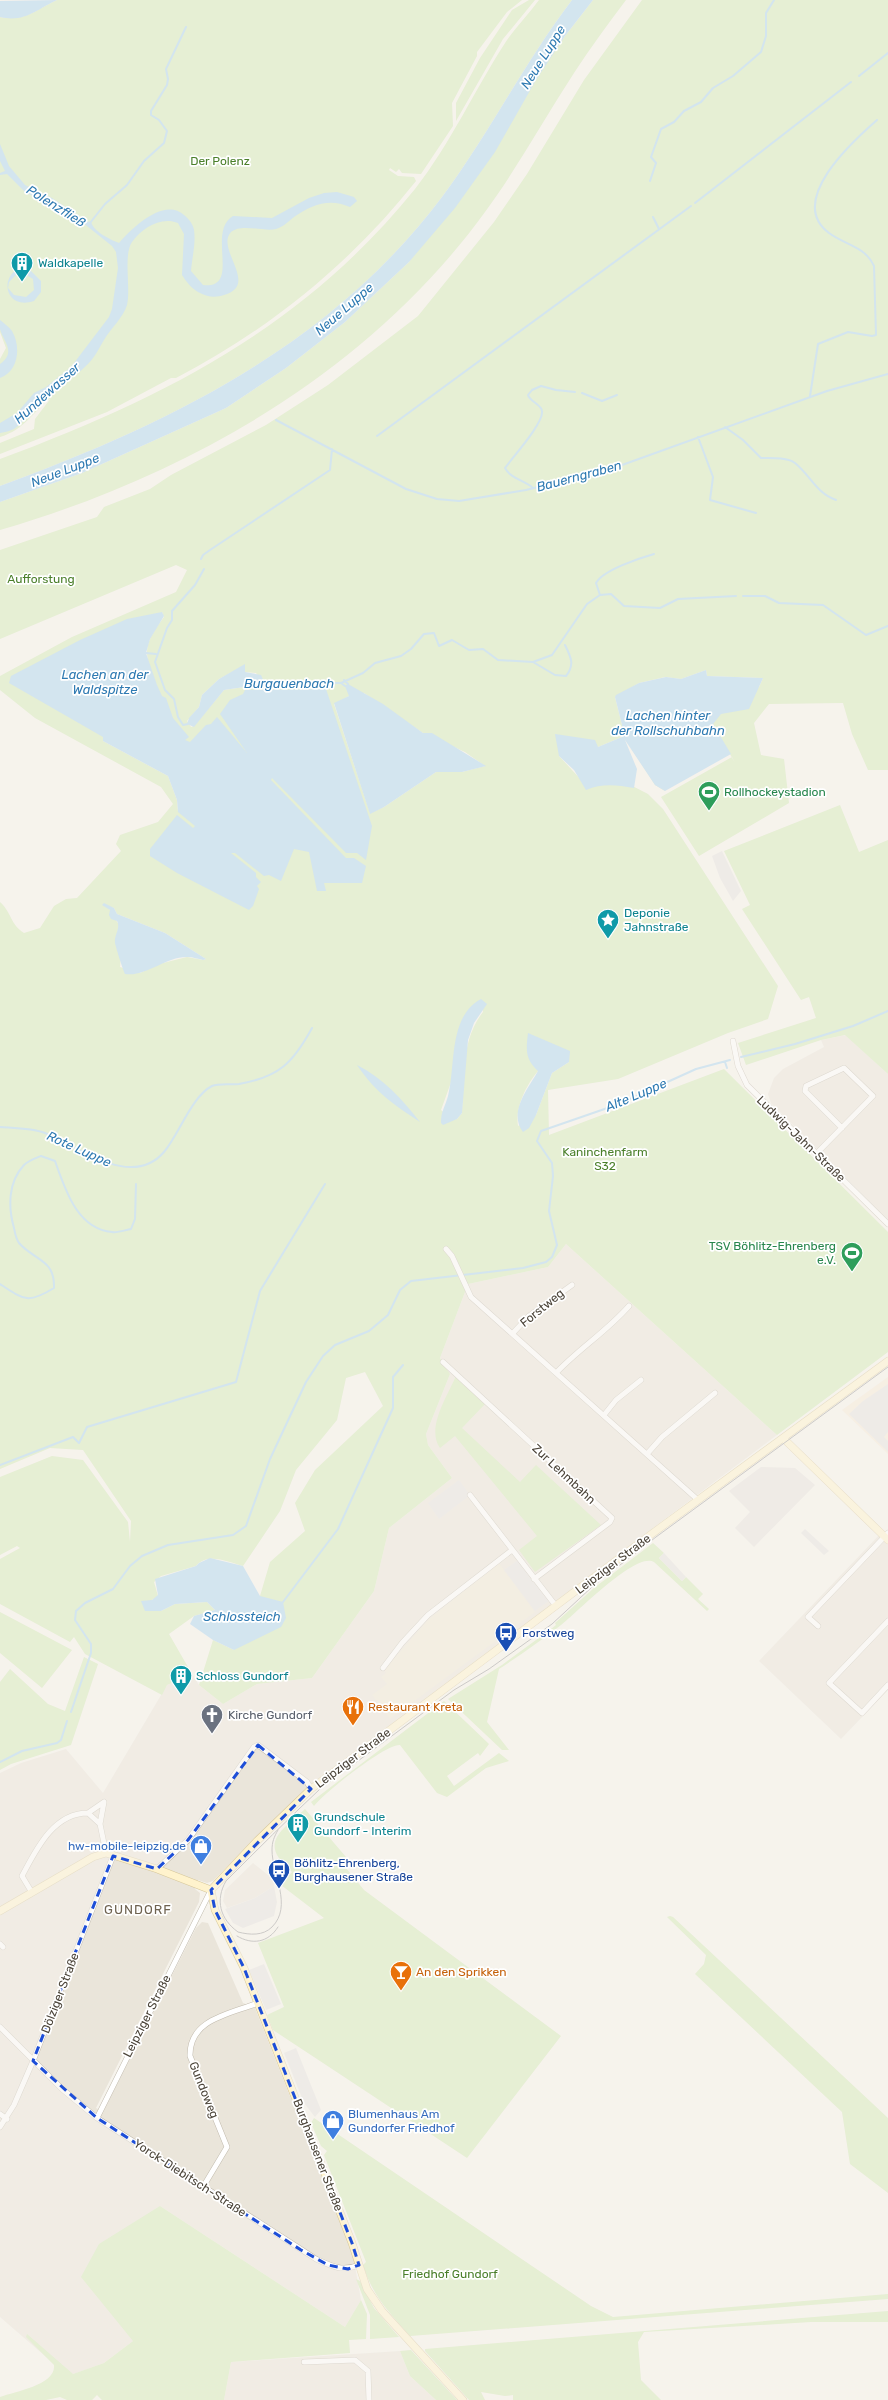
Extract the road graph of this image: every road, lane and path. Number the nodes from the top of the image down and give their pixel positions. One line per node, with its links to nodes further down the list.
1 (733, 1041): 3 (street, Ludwig-Jahn-Straße)
2 (842, 1128): 2 (street); 3 (street)
3 (817, 1153): 4 (street, Ludwig-Jahn-Straße)
4 (888, 1224)
5 (446, 1249): 8 (street, Forstweg)
6 (572, 1285): 8 (street, Forstweg)
7 (630, 1306): 11 (street)
8 (513, 1333): 11 (street, Forstweg)
9 (888, 1361): 15 (street, Leipziger Straße)
10 (443, 1362): 21 (street, Zur Lehmbahn)
11 (557, 1372): 14 (street, Forstweg)
12 (641, 1380): 14 (street)
13 (715, 1392): 16 (street)
14 (604, 1414): 16 (street, Forstweg)
15 (783, 1438): 18 (street, Leipziger Straße); 19 (street)
16 (647, 1454): 18 (street, Forstweg)
17 (470, 1495): 20 (street)
18 (698, 1500): 22 (street, Leipziger Straße)
19 (887, 1537): 24 (street)
20 (512, 1550): 21 (street); 25 (street)
21 (534, 1579): 22 (street)
22 (556, 1606): 27 (street, Leipziger Straße)
23 (888, 1621): 26 (street)
24 (818, 1626)
25 (383, 1668)
26 (888, 1686)
27 (311, 1789): 31 (street); 32 (street, Leipziger Straße)
28 (88, 1813): 29 (street); 29 (street); 33 (street)
29 (100, 1824): 30 (street)
30 (109, 1854): 31 (street); 33 (street); 37 (street, Dölziger Straße)
31 (157, 1869): 32 (street)
32 (211, 1890): 35 (street, Burghausener Straße); 39 (street, Leipziger Straße)
33 (31, 1891): 34 (street)
34 (0, 1911)
35 (258, 2003): 42 (street, Gundoweg); 43 (street, Burghausener Straße)
36 (0, 2027): 37 (street, Yorck-Diebitsch-Straße)
37 (34, 2061): 39 (street, Yorck-Diebitsch-Straße); 40 (street, Dölziger Straße)
38 (0, 2114): 40 (street)
39 (97, 2118): 42 (street, Yorck-Diebitsch-Straße)
40 (7, 2119): 41 (street, Dölziger Straße)
41 (0, 2126)
42 (203, 2187): 43 (street, Yorck-Diebitsch-Straße)
43 (359, 2265): 45 (street, Burghausener Straße)
44 (304, 2362): 46 (street)
45 (462, 2399)
46 (369, 2400)

